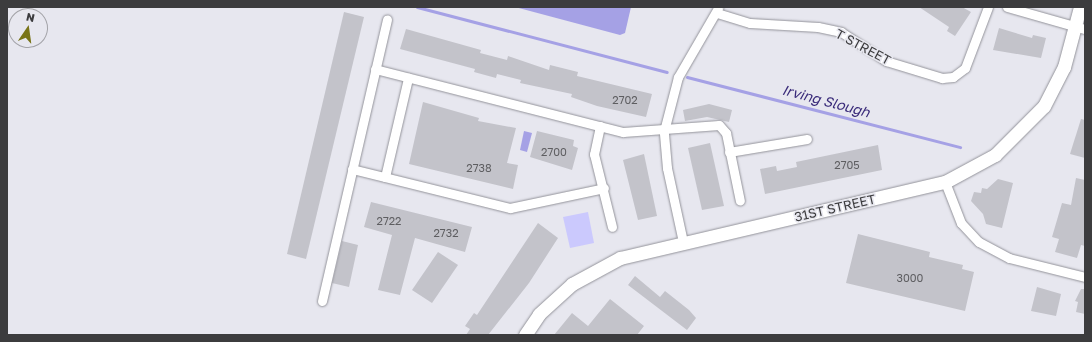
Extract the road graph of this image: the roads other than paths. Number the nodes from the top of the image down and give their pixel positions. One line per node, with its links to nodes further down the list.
1 (988, 7): 4 (street, T STREET)
2 (1007, 7): 6 (street)
3 (1080, 7): 6 (street, 31ST STREET)
4 (718, 10): 10 (street)
5 (387, 19): 7 (street)
6 (1080, 27): 15 (street, 31ST STREET)
7 (375, 69): 8 (street); 13 (street)
8 (408, 78): 9 (street); 14 (street)
9 (600, 126): 10 (street); 16 (street)
10 (664, 131): 12 (street); 19 (street)
11 (807, 139): 12 (street)
12 (729, 152): 17 (street)
13 (352, 169): 14 (street); 21 (street)
14 (385, 177): 16 (street)
15 (945, 182): 19 (street, 31ST STREET); 20 (street)
16 (604, 188): 18 (street)
17 (740, 201)
18 (612, 227)
19 (683, 242): 22 (street, 31ST STREET)
20 (1085, 277)
21 (322, 301)
22 (525, 335)

